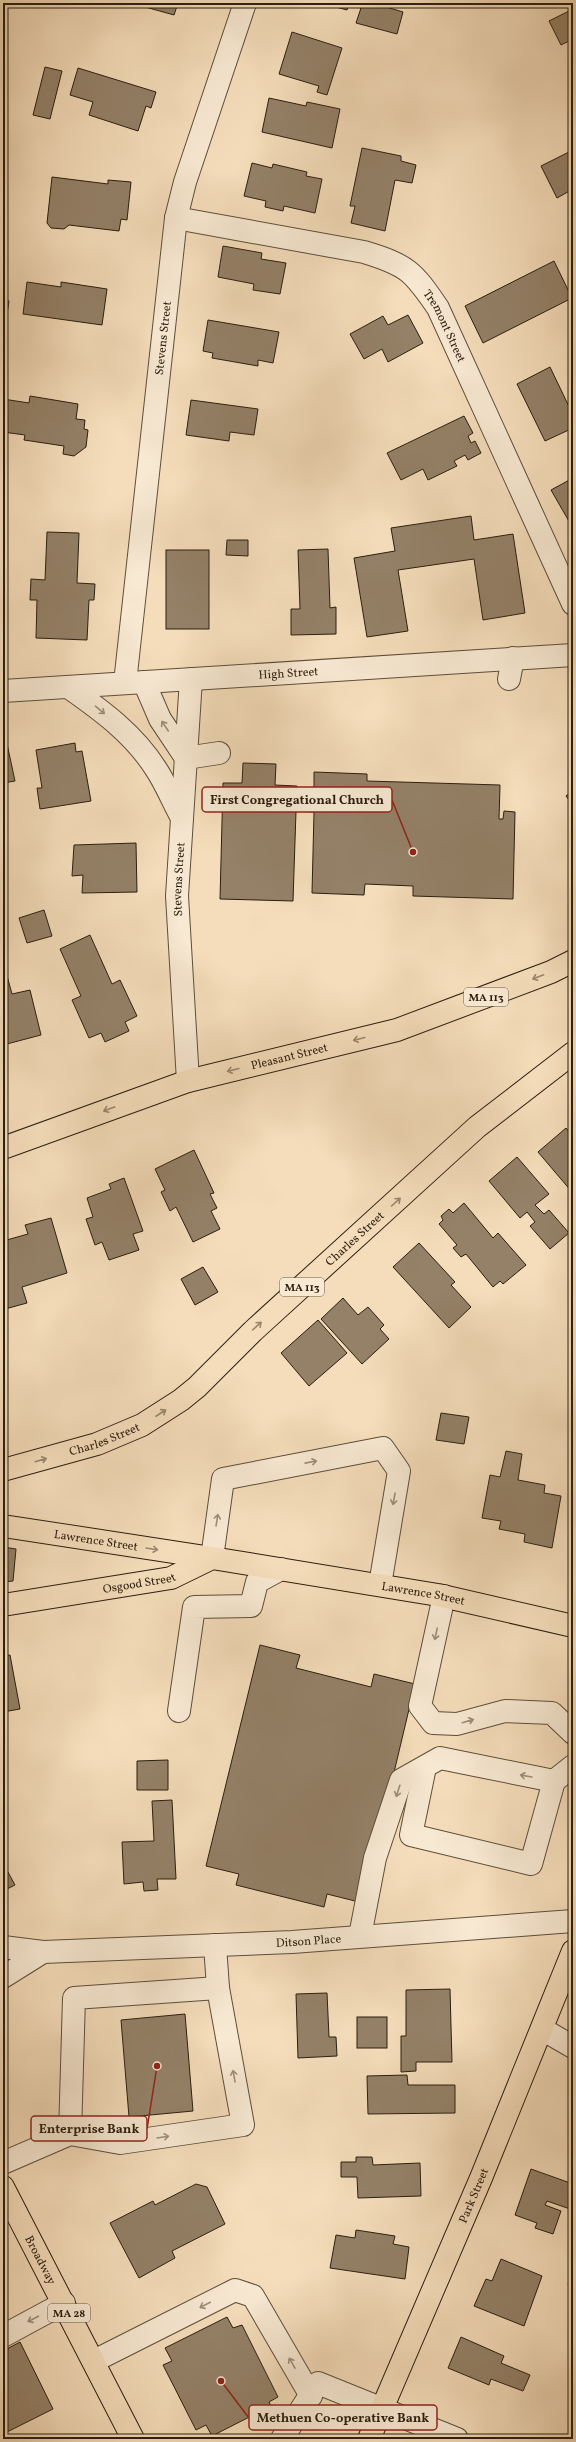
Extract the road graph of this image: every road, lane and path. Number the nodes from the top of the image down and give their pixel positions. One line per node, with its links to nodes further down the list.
1 (245, 3): 2 (street, Stevens Street)
2 (176, 218): 3 (street, Tremont Street); 6 (street, Stevens Street)
3 (573, 604)
4 (573, 655): 5 (street, High Street)
5 (191, 679): 6 (street, High Street); 10 (street, Stevens Street)
6 (134, 682): 7 (street, High Street); 10 (street, one-way to 6)
7 (68, 687): 8 (street, High Street); 11 (street, one-way to 11)
8 (3, 691)
9 (219, 753): 10 (street)
10 (186, 758): 11 (street, Stevens Street)
11 (182, 818): 14 (street, Stevens Street)
12 (573, 961): 14 (main road, Pleasant Street / MA 113, one-way to 14)
13 (573, 1053): 16 (main road, Charles Street / MA 113, one-way to 13)
14 (188, 1081): 15 (main road, Pleasant Street / MA 113, one-way to 15)
15 (3, 1148)
16 (3, 1470)
17 (3, 1526): 18 (main road, Lawrence Street, one-way to 18)
18 (212, 1558): 19 (main road); 20 (street, one-way to 20); 22 (main road, Osgood Street)
19 (276, 1568): 20 (main road, Lawrence Street); 24 (street)
20 (380, 1584): 21 (main road, Lawrence Street)
21 (444, 1596): 23 (main road, Lawrence Street); 25 (street, one-way to 25)
22 (3, 1605)
23 (573, 1626)
24 (179, 1711)
25 (573, 1733)
26 (573, 1766): 28 (street)
27 (425, 1767): 28 (street, one-way to 27); 28 (street); 30 (street, one-way to 30)
28 (554, 1781)
29 (573, 1921): 30 (street, Ditson Place)
30 (360, 1936): 31 (street, Ditson Place)
31 (215, 1945): 34 (street, Ditson Place); 36 (street)
32 (3, 1947): 34 (street, Ditson Place)
33 (573, 1951): 37 (main road, Park Street)
34 (43, 1952): 35 (street, Ditson Place)
35 (3, 1977)
36 (218, 1988): 39 (street); 39 (street, one-way to 36)
37 (542, 2029): 38 (street); 46 (main road, Park Street)
38 (573, 2047)
39 (70, 2134): 40 (street)
40 (3, 2163)
41 (3, 2187): 42 (main road, Broadway / MA 28)
42 (64, 2303): 43 (street, one-way to 43); 44 (main road, Broadway / MA 28)
43 (3, 2336)
44 (94, 2361): 45 (street, one-way to 44); 47 (main road, Broadway / MA 28)
45 (311, 2396): 46 (street); 48 (street)
46 (383, 2409): 49 (main road, Park Street); 50 (street)
47 (133, 2439)
48 (282, 2439)
49 (369, 2439)
50 (457, 2439)

